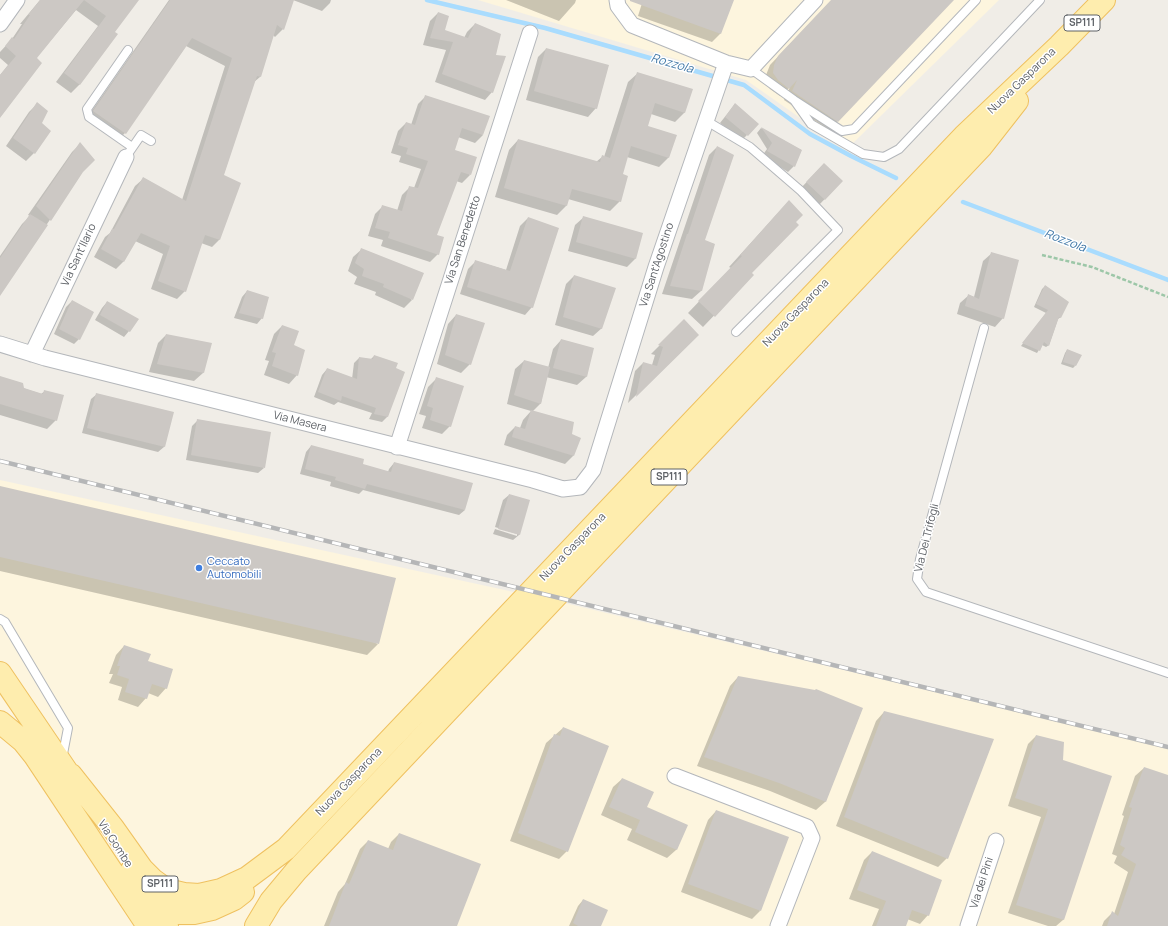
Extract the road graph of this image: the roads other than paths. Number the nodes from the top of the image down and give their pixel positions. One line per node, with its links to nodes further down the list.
1 (17, 0): 7 (street)
2 (617, 0): 12 (street)
3 (815, 0): 11 (street)
4 (976, 0): 13 (lane)
5 (1040, 0): 13 (lane)
6 (1104, 0): 9 (main road, Nuova Gasparona / SP111)
7 (0, 24)
8 (530, 34): 21 (street, Via San Benedetto)
9 (1059, 46): 32 (main road, Nuova Gasparona / SP111); 34 (main road, Nuova Gasparona / SP111)
10 (128, 50): 16 (lane)
11 (751, 69): 12 (street); 13 (lane)
12 (722, 74): 14 (street, Via Sant'Agostino)
13 (794, 100)
14 (705, 120): 18 (lane); 22 (street, Via Sant'Agostino)
15 (151, 141): 16 (lane)
16 (129, 152): 20 (street, Via Sant'Ilario)
17 (984, 328): 25 (lane, Via Dei Trifogli)
18 (736, 332)
19 (0, 344): 20 (street, Via Masera)
20 (32, 354): 21 (street, Via Masera)
21 (397, 447): 22 (street, Via Masera)
22 (593, 470)
23 (0, 619): 29 (lane)
24 (0, 673): 27 (main road, Via Gombe)
25 (1168, 673)
26 (0, 701): 27 (main road)
27 (29, 715): 29 (main road, Via Gombe)
28 (0, 722): 33 (main road)
29 (66, 768): 32 (main road, Nuova Gasparona / SP111); 33 (main road, Via Gombe)
30 (675, 776): 35 (street)
31 (996, 841): 36 (street, Via dei Pini)
32 (286, 848): 33 (main road, SP111)
33 (158, 921)
34 (256, 926)
35 (778, 926)
36 (968, 926)

